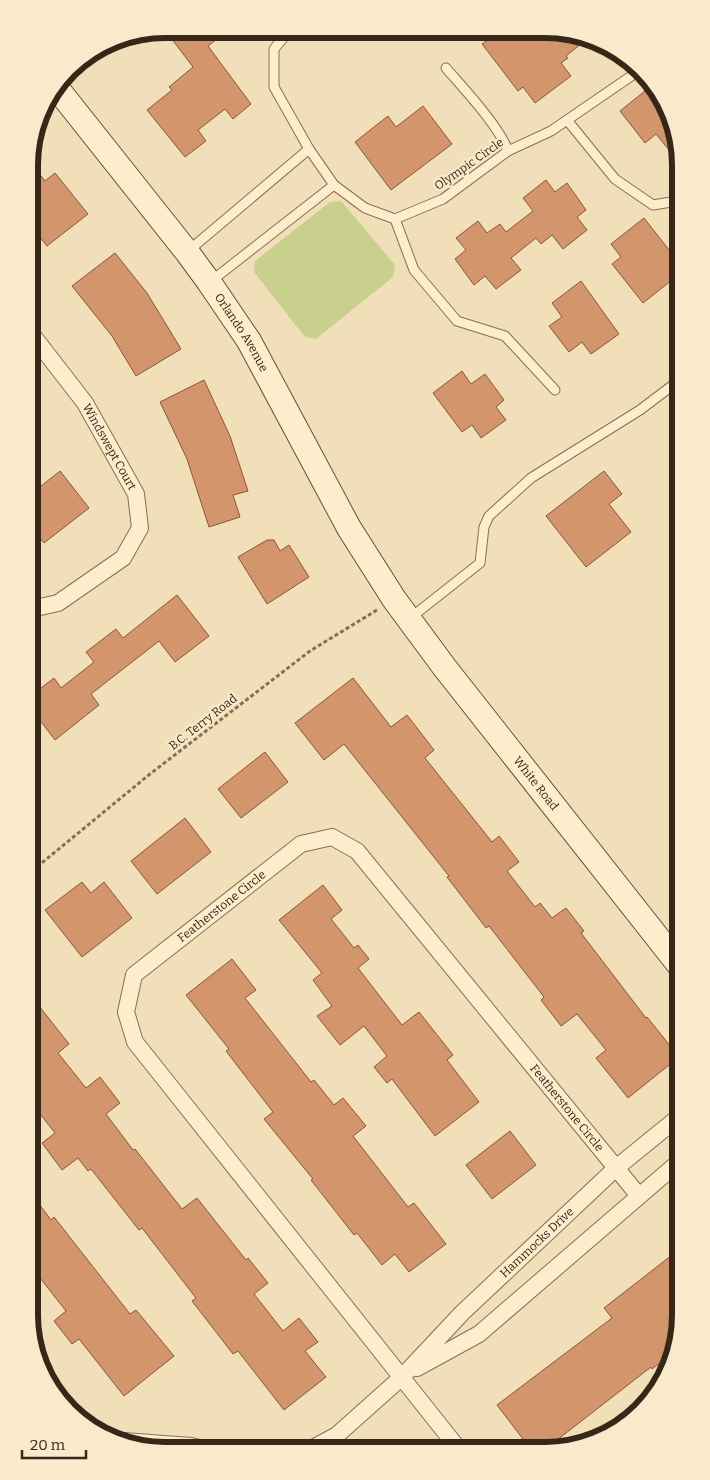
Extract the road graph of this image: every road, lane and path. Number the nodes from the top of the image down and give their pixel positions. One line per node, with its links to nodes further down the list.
1 (283, 38): 6 (lane)
2 (446, 68): 7 (lane)
3 (634, 74): 5 (lane, Olympic Circle)
4 (60, 92): 11 (street, Orlando Avenue)
5 (567, 120): 7 (lane, Olympic Circle); 9 (lane)
6 (309, 149): 8 (lane); 11 (lane)
7 (508, 151): 10 (lane, Olympic Circle)
8 (334, 185): 10 (lane); 12 (lane)
9 (672, 202)
10 (394, 220): 15 (lane)
11 (187, 252): 12 (street, Orlando Avenue)
12 (209, 282): 16 (street, Orlando Avenue)
13 (38, 342): 17 (street, Windswept Court)
14 (672, 386): 18 (lane)
15 (555, 390)
16 (394, 599): 18 (street, White Road); 19 (path, B.C. Terry Road)
17 (38, 607)
18 (408, 619): 20 (street, White Road)
19 (38, 866)
20 (672, 956)
21 (672, 1122): 22 (street, Hammocks Drive)
22 (616, 1168): 24 (street, Featherstone Circle); 25 (street, Hammocks Drive); 25 (street, Featherstone Circle)
23 (672, 1168): 24 (street, Hammocks Drive)
24 (638, 1196): 25 (street, Hammocks Drive)
25 (402, 1377): 26 (street, Hammocks Drive); 27 (street, Featherstone Circle)
26 (324, 1442)
27 (453, 1442)

